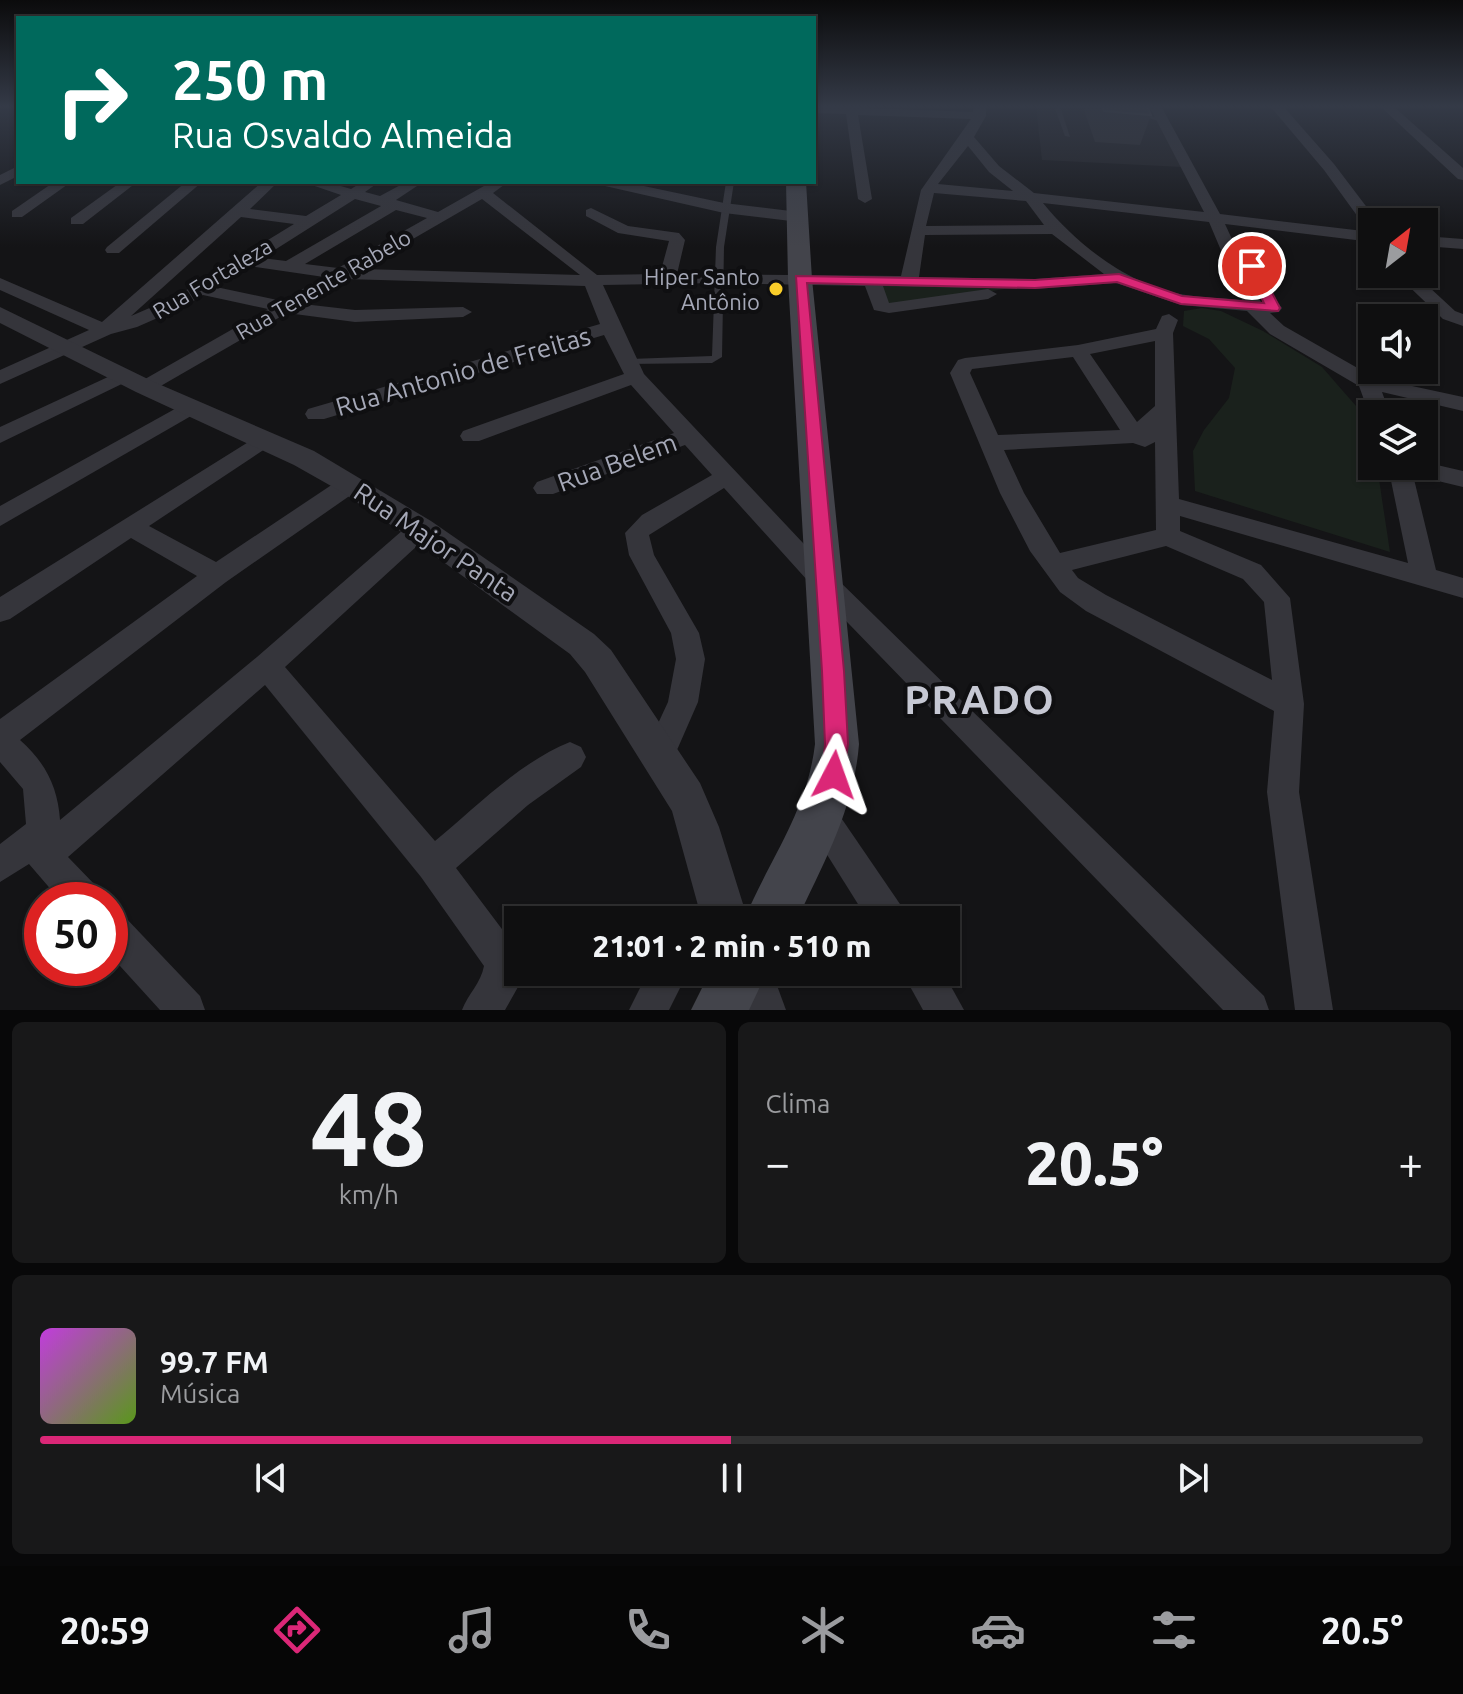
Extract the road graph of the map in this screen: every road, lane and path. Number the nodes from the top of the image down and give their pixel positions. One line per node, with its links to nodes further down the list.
1 (858, 153): 23 (street)
2 (954, 153): 19 (street)
3 (981, 153): 22 (street)
4 (1185, 153): 32 (street)
5 (1317, 153): 26 (street)
6 (1438, 153): 7 (street)
7 (1463, 176)
8 (61, 184): 29 (street)
9 (127, 184): 33 (street)
10 (193, 184): 40 (street)
11 (269, 184): 27 (street)
12 (319, 184): 20 (street)
13 (369, 184): 20 (street, Rua Fortaleza)
14 (413, 184): 24 (street)
15 (497, 184): 21 (street, Rua Tenente Rabelo)
16 (614, 184): 25 (street)
17 (730, 184): 25 (lane)
18 (796, 184): 31 (main road)
19 (929, 188): 22 (street); 36 (street)
20 (355, 192): 24 (street); 34 (street, Rua Fortaleza)
21 (483, 192): 30 (street, Rua Tenente Rabelo); 48 (street)
22 (1031, 198): 32 (street); 35 (street)
23 (865, 199)
24 (390, 202): 30 (street); 42 (street)
25 (724, 208): 31 (street); 44 (lane)
26 (1359, 208)
27 (240, 212): 34 (street); 61 (street)
28 (591, 213): 46 (street)
29 (17, 214)
30 (439, 217): 43 (street, Rua Tenente Rabelo)
31 (799, 217): 47 (main road)
32 (1219, 218): 37 (street); 57 (street)
33 (77, 221)
34 (308, 221): 41 (street, Rua Fortaleza)
35 (1056, 229): 36 (street); 45 (street)
36 (919, 230): 50 (street)
37 (1358, 235)
38 (1438, 242): 39 (street)
39 (1463, 244)
40 (113, 250)
41 (244, 260): 42 (street); 54 (street, Rua Fortaleza)
42 (289, 266): 43 (street)
43 (341, 274): 48 (street); 55 (street, Rua Tenente Rabelo)
44 (718, 278): 46 (street); 47 (street); 65 (lane)
45 (1119, 278): 52 (street); 57 (street); 62 (street)
46 (667, 279): 48 (street)
47 (800, 279): 49 (street); 95 (main road)
48 (592, 280): 60 (street)
49 (872, 280): 50 (street); 52 (street)
50 (909, 282): 52 (street)
51 (0, 283): 61 (street)
52 (1035, 284)
53 (1420, 288): 59 (street)
54 (200, 289): 55 (street); 61 (street, Rua Fortaleza)
55 (286, 307): 56 (street); 68 (street, Rua Tenente Rabelo)
56 (463, 312)
57 (1265, 312): 66 (street)
58 (0, 314): 63 (street, Rua Major Panta)
59 (1463, 320)
60 (610, 327): 65 (street); 73 (street, Rua Antonio de Freitas)
61 (104, 330): 63 (street)
62 (1164, 333): 64 (street); 72 (street)
63 (68, 346): 67 (street); 68 (street, Rua Major Panta)
64 (1078, 351): 77 (street); 79 (street)
65 (633, 370): 74 (street); 76 (street)
66 (1358, 377)
67 (0, 378)
68 (134, 381): 71 (street, Rua Major Panta); 75 (street, Rua Tenente Rabelo)
69 (1373, 384): 70 (street)
70 (1463, 404)
71 (191, 407): 78 (street, Rua Major Panta); 88 (street)
72 (1167, 407): 77 (street); 80 (street)
73 (316, 414)
74 (689, 435): 82 (street); 86 (street, Rua Belem)
75 (0, 436)
76 (471, 436)
77 (1135, 436): 79 (street); 80 (street)
78 (263, 440): 85 (street, Rua Major Panta); 89 (street)
79 (991, 443): 92 (street)
80 (1168, 446): 87 (street)
81 (1438, 473): 83 (street)
82 (726, 477): 95 (street); 101 (street)
83 (1463, 479)
84 (1402, 480): 94 (street)
85 (350, 484): 90 (street, Rua Major Panta); 93 (street)
86 (545, 488)
87 (1170, 505): 91 (street); 94 (street)
88 (0, 517)
89 (131, 527): 93 (street); 97 (street)
90 (420, 529): 98 (street); 101 (street, Rua Major Panta)
91 (1168, 536): 92 (street); 99 (street)
92 (1052, 565): 99 (street)
93 (217, 575): 100 (street)
94 (1425, 579): 96 (street)
95 (826, 584): 103 (main road); 122 (street)
96 (1463, 588)
97 (0, 611)
98 (267, 666): 104 (street); 106 (street)
99 (1289, 704): 123 (street)
100 (0, 740): 104 (street)
101 (659, 756): 108 (street, Rua Major Panta)
102 (570, 757): 106 (street)
103 (819, 823): 109 (main road); 110 (street)
104 (43, 844): 105 (street); 107 (street)
105 (0, 865)
106 (433, 865): 117 (street)
107 (71, 882)
108 (712, 906)
109 (777, 906)
110 (879, 906)
111 (128, 947): 116 (street)
112 (661, 986): 118 (street)
113 (732, 986): 119 (main road)
114 (753, 986): 120 (street)
115 (930, 986): 121 (street)
116 (186, 1010)
117 (481, 1010)
118 (648, 1010)
119 (719, 1010)
120 (762, 1010)
121 (945, 1010)
122 (1250, 1010)
123 (1314, 1010)

